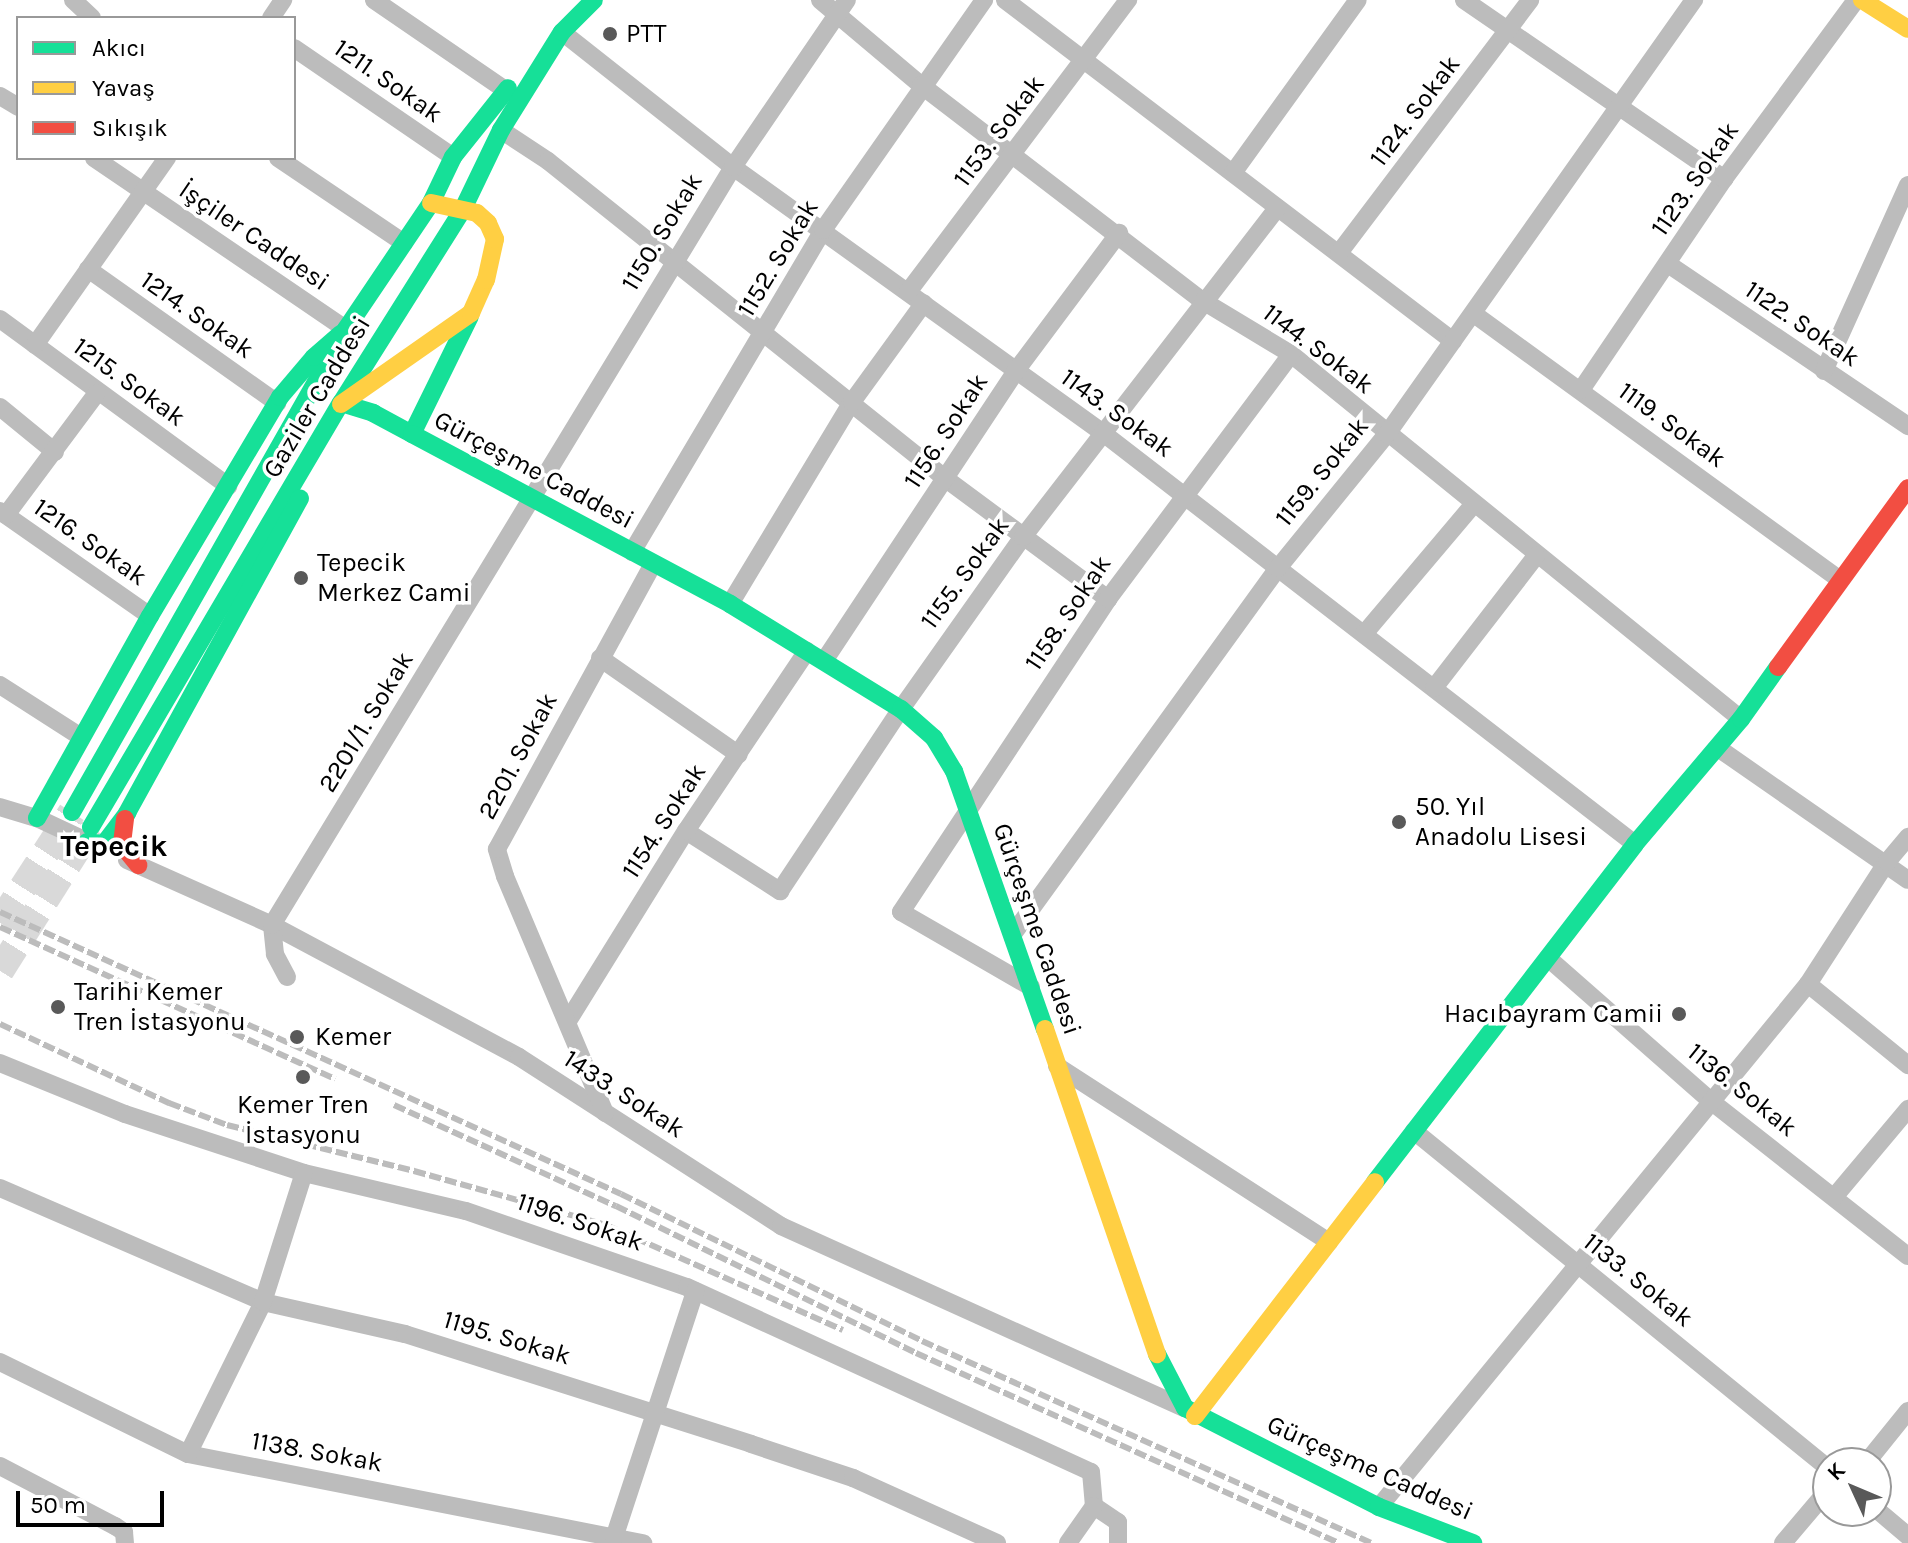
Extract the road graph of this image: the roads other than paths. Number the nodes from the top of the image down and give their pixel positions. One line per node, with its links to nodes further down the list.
1 (73, 0): 16 (street)
2 (374, 0): 23 (street)
3 (568, 0): 23 (main road, Gaziler Caddesi)
4 (594, 0): 19 (main road, Gaziler Caddesi)
5 (820, 0): 15 (street, 1144. Sokak)
6 (984, 0): 22 (street, 1152. Sokak)
7 (1005, 0): 21 (street)
8 (1128, 0): 21 (street, 1153. Sokak)
9 (1358, 0): 32 (street)
10 (1464, 0): 18 (street)
11 (1530, 0): 18 (street, 1124. Sokak)
12 (1694, 0): 24 (street, 1159. Sokak)
13 (1856, 0): 33 (street, 1123. Sokak)
14 (1862, 0): 17 (main road)
15 (842, 6): 22 (street, 1144. Sokak); 31 (street, 1150. Sokak)
16 (90, 16)
17 (1908, 29)
18 (1509, 31): 24 (street); 42 (street, 1124. Sokak)
19 (562, 32): 25 (main road, Gaziler Caddesi); 31 (street, 1143. Sokak)
20 (296, 49): 27 (street, 1211. Sokak)
21 (1084, 62): 26 (street, 1153. Sokak); 32 (street)
22 (921, 85): 26 (street, 1144. Sokak); 39 (street, 1152. Sokak)
23 (507, 91): 27 (main road, Gaziler Caddesi)
24 (1618, 106): 33 (street); 50 (street, 1159. Sokak)
25 (501, 130): 38 (main road, Gaziler Caddesi); 43 (street)
26 (1015, 154): 40 (street, 1144. Sokak); 46 (street, 1153. Sokak)
27 (453, 157): 36 (main road, Gaziler Caddesi)
28 (97, 160): 35 (street, İşçiler Caddesi)
29 (165, 160): 35 (street)
30 (281, 160): 41 (street)
31 (733, 167): 39 (street, 1143. Sokak); 43 (street, 1150. Sokak)
32 (1233, 173): 37 (street)
33 (1724, 179): 44 (street, 1123. Sokak)
34 (1908, 185): 57 (street)
35 (142, 191): 45 (street); 52 (street, İşçiler Caddesi)
36 (431, 203): 38 (main road); 41 (main road, Gaziler Caddesi)
37 (1277, 208): 42 (street); 47 (street, 1155. Sokak)
38 (463, 209): 49 (main road); 63 (main road, Gaziler Caddesi)
39 (823, 230): 46 (street, 1143. Sokak); 53 (street, 1152. Sokak)
40 (1119, 233): 47 (street, 1144. Sokak); 58 (street, 1156. Sokak)
41 (404, 243): 52 (main road, Gaziler Caddesi)
42 (1339, 253): 54 (street)
43 (674, 263): 53 (street); 74 (street, 1150. Sokak)
44 (1668, 264): 57 (street, 1122. Sokak); 59 (street, 1123. Sokak)
45 (88, 269): 55 (street); 62 (street, 1214. Sokak)
46 (908, 292): 48 (street, 1143. Sokak)
47 (1203, 301): 56 (street, 1144. Sokak); 66 (street, 1155. Sokak)
48 (924, 303): 58 (street, 1143. Sokak); 61 (street)
49 (471, 313): 63 (main road); 67 (main road)
50 (1474, 314): 54 (street, 1159. Sokak); 59 (street, 1119. Sokak)
51 (0, 319): 55 (street, 1215. Sokak)
52 (346, 329): 62 (main road); 98 (main road, Gaziler Caddesi)
53 (764, 333): 61 (street); 78 (street, 1152. Sokak)
54 (1453, 341): 68 (street, 1159. Sokak)
55 (35, 345): 60 (street, 1215. Sokak)
56 (1291, 354): 68 (street, 1144. Sokak); 73 (street, 1158. Sokak)
57 (1824, 371): 65 (street, 1122. Sokak)
58 (1015, 372): 66 (street, 1143. Sokak); 70 (street, 1156. Sokak)
59 (1581, 390): 82 (street, 1119. Sokak)
60 (97, 393): 69 (street); 71 (street, 1215. Sokak)
61 (852, 402): 70 (street); 84 (street)
62 (277, 403): 71 (main road)
63 (341, 403): 67 (main road, Gürçeşme Caddesi); 99 (main road); 102 (main road, Gaziler Caddesi)
64 (0, 407): 69 (street)
65 (1908, 426)
66 (1103, 433): 73 (street, 1143. Sokak); 77 (street, 1155. Sokak)
67 (412, 434): 74 (main road, Gürçeşme Caddesi)
68 (1387, 434): 75 (street, 1144. Sokak); 81 (street, 1159. Sokak)
69 (55, 452): 76 (street)
70 (946, 479): 77 (street); 87 (street, 1156. Sokak)
71 (228, 486): 85 (main road)
72 (1908, 488): 82 (main road)
73 (1183, 495): 81 (street, 1143. Sokak); 83 (street, 1158. Sokak)
74 (533, 499): 78 (main road, Gürçeşme Caddesi); 108 (street, 2201/1. Sokak)
75 (1473, 505): 79 (street, 1144. Sokak); 86 (street)
76 (3, 513): 85 (street, 1216. Sokak)
77 (1023, 537): 83 (street); 91 (street, 1155. Sokak)
78 (632, 552): 80 (main road, Gürçeşme Caddesi)
79 (1536, 556): 90 (street); 92 (street, 1144. Sokak)
80 (653, 564): 84 (main road, Gürçeşme Caddesi); 88 (street, 2201. Sokak)
81 (1278, 568): 86 (street, 1143. Sokak); 109 (street, 1159. Sokak)
82 (1839, 579): 92 (main road)
83 (1108, 599): 97 (street, 1158. Sokak)
84 (730, 604): 87 (main road, Gürçeşme Caddesi)
85 (150, 616): 93 (main road)
86 (1364, 634): 90 (street, 1143. Sokak)
87 (816, 656): 91 (main road, Gürçeşme Caddesi); 95 (street, 1154. Sokak)
88 (600, 658): 95 (street); 114 (street, 2201. Sokak)
89 (0, 685): 93 (street)
90 (1434, 688): 104 (street, 1143. Sokak)
91 (901, 709): 97 (main road, Gürçeşme Caddesi); 101 (street, 1155. Sokak)
92 (1741, 719): 94 (main road)
93 (81, 737): 100 (main road)
94 (1718, 748): 104 (main road); 105 (street)
95 (739, 755): 101 (street, 1154. Sokak)
96 (0, 807): 100 (street, 1433. Sokak)
97 (968, 808): 109 (main road, Gürçeşme Caddesi); 113 (street, 1158. Sokak)
98 (72, 812)
99 (127, 813): 102 (main road); 106 (main road)
100 (37, 818): 102 (street, 1433. Sokak)
101 (686, 831): 114 (street, 1154. Sokak)
102 (89, 835): 106 (street, 1433. Sokak)
103 (1908, 837): 105 (street)
104 (1635, 844): 110 (main road)
105 (1887, 862): 107 (street); 112 (street)
106 (138, 865): 108 (street, 1433. Sokak)
107 (1908, 880)
108 (272, 925): 111 (street); 120 (street, 1433. Sokak)
109 (1013, 934): 113 (main road, Gürçeşme Caddesi)
110 (1548, 958): 118 (street, 1136. Sokak); 121 (main road)
111 (287, 977)
112 (1808, 984): 116 (street); 118 (street)
113 (1031, 987): 117 (main road, Gürçeşme Caddesi)
114 (568, 1021): 120 (street, 2201. Sokak)
115 (0, 1063): 122 (street, 1196. Sokak)
116 (1908, 1065)
117 (1057, 1066): 125 (street); 132 (main road, Gürçeşme Caddesi)
118 (1712, 1102): 124 (street, 1136. Sokak); 127 (street)
119 (1908, 1109): 124 (street)
120 (605, 1113): 132 (street, 1433. Sokak)
121 (1414, 1131): 125 (main road); 127 (street, 1133. Sokak)
122 (304, 1173): 128 (street, 1196. Sokak); 129 (street)
123 (0, 1188): 129 (street, 1195. Sokak)
124 (1835, 1196): 126 (street, 1136. Sokak)
125 (1329, 1242): 132 (main road)
126 (1908, 1256)
127 (1577, 1264): 136 (street, 1133. Sokak); 139 (street)
128 (695, 1291): 133 (street); 138 (street, 1196. Sokak)
129 (263, 1302): 133 (street, 1195. Sokak); 135 (street)
130 (0, 1362): 135 (street, 1138. Sokak)
131 (1908, 1411): 134 (street)
132 (1190, 1412): 139 (main road, Gürçeşme Caddesi)
133 (656, 1413): 143 (street); 146 (street, 1195. Sokak)
134 (1879, 1447)
135 (188, 1454): 143 (street, 1138. Sokak)
136 (1812, 1455)
137 (0, 1466): 144 (street)
138 (1094, 1506): 147 (street); 148 (street)
139 (1379, 1507): 149 (main road, Gürçeşme Caddesi)
140 (1812, 1509): 150 (street)
141 (1892, 1522): 142 (street)
142 (1908, 1536)
143 (614, 1538): 145 (street, 1138. Sokak)
144 (125, 1543)
145 (643, 1543)
146 (997, 1543)
147 (1068, 1543)
148 (1118, 1543)
149 (1473, 1543)
150 (1783, 1543)

